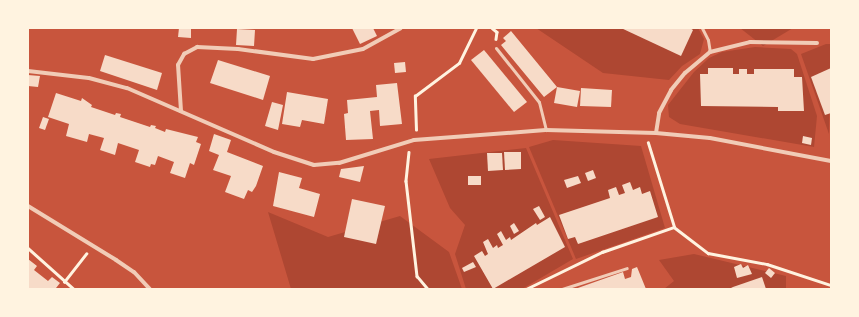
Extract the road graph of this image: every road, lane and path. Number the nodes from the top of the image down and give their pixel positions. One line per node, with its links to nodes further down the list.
1 (401, 28): 8 (street)
2 (476, 28): 12 (path)
3 (702, 28): 6 (lane)
4 (817, 43): 6 (street)
5 (496, 48): 9 (lane)
6 (710, 52): 11 (street)
7 (28, 71): 8 (street)
8 (181, 111): 12 (street)
9 (546, 130): 10 (street); 12 (street)
10 (646, 133): 11 (street); 15 (path)
11 (656, 133): 13 (street)
12 (414, 140): 23 (path)
13 (831, 161)
14 (28, 206): 16 (street)
15 (674, 227): 20 (path); 24 (path)
16 (93, 244): 19 (path); 22 (street)
17 (28, 248): 19 (path)
18 (627, 268): 25 (lane)
19 (64, 282): 21 (path)
20 (831, 284)
21 (74, 289)
22 (150, 289)
23 (428, 289)
24 (526, 289)
25 (562, 289)

